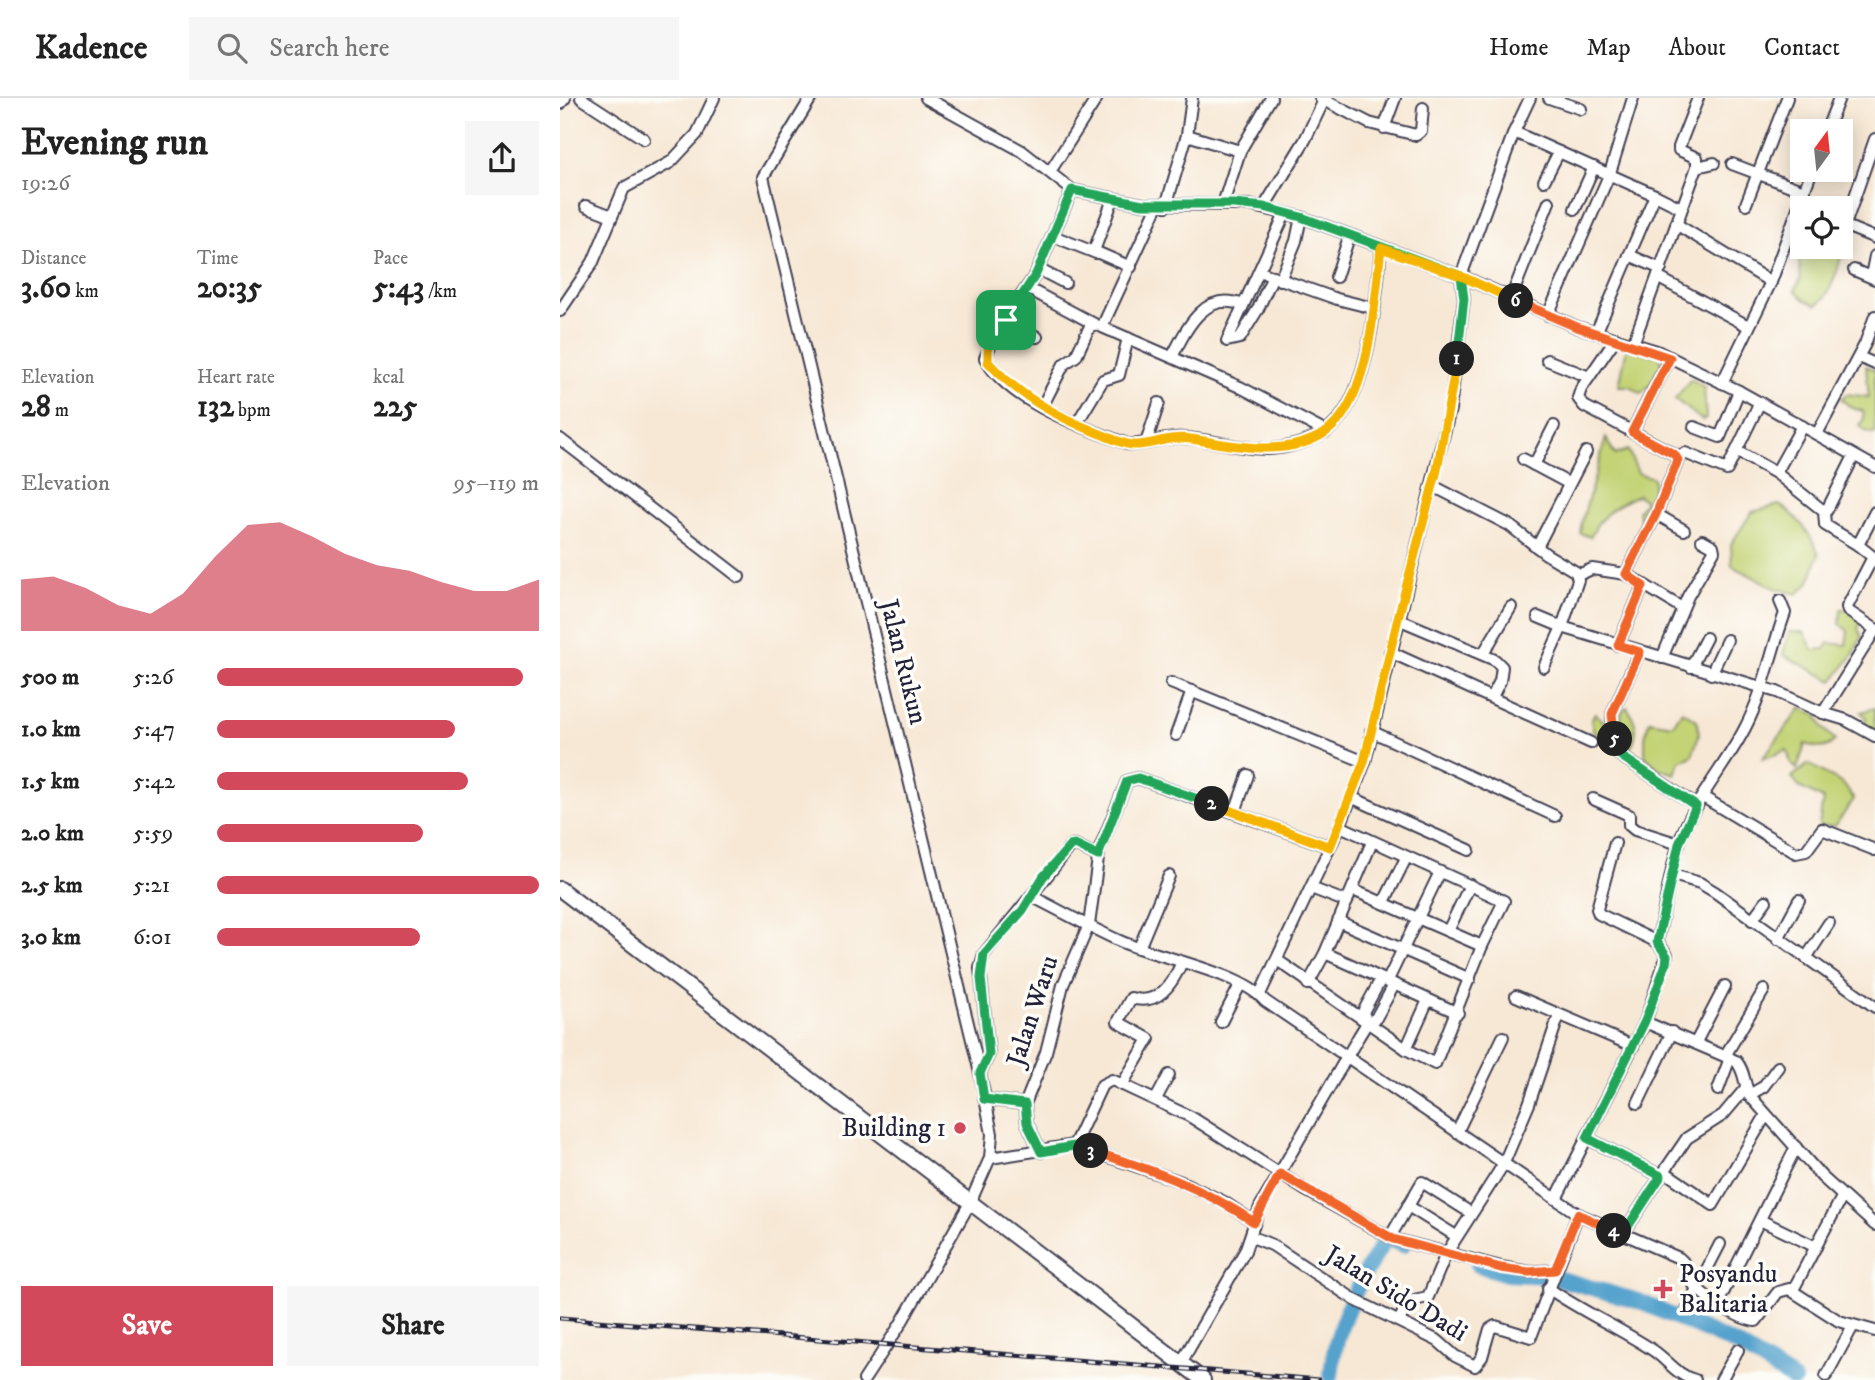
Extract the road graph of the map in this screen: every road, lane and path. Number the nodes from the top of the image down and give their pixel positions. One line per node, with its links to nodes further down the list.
1 (565, 98): 17 (street)
2 (581, 98): 24 (street)
3 (714, 98): 52 (street)
4 (811, 98): 223 (street, Jalan Rukun)
5 (926, 98): 32 (street)
6 (1097, 98): 32 (street)
7 (1192, 98): 23 (street)
8 (1271, 98): 26 (street)
9 (1395, 98): 21 (street)
10 (1530, 98): 22 (street)
11 (1549, 98): 19 (street)
12 (1633, 98): 33 (street)
13 (1698, 98): 31 (street)
14 (1787, 98): 34 (street)
15 (1839, 98): 20 (street)
16 (1323, 99): 21 (street); 48 (street)
17 (560, 104)
18 (1423, 108): 21 (street)
19 (1581, 109)
20 (1831, 119)
21 (1384, 128)
22 (1514, 132): 27 (street); 70 (street)
23 (1187, 135): 26 (street); 47 (street)
24 (644, 139)
25 (1875, 139): 41 (street)
26 (1240, 150): 44 (street)
27 (1559, 152): 30 (street); 35 (street)
28 (1714, 163): 31 (street)
29 (1732, 164): 34 (street)
30 (1594, 167): 33 (street); 50 (street)
31 (1698, 167): 49 (street)
32 (1051, 170): 37 (street)
33 (1610, 173): 39 (street); 80 (street)
34 (1758, 174): 38 (street); 45 (street)
35 (1544, 181)
36 (1807, 182): 38 (street)
37 (1072, 190): 42 (street); 57 (street)
38 (1804, 191): 40 (street)
39 (1655, 194): 49 (street); 62 (street)
40 (1803, 196)
41 (1853, 197)
42 (1114, 199): 47 (street); 61 (street)
43 (1549, 202): 76 (street)
44 (1223, 204): 47 (street); 48 (street)
45 (1746, 204)
46 (586, 206): 52 (street)
47 (1162, 206): 64 (street)
48 (1264, 207): 51 (street)
49 (1682, 208): 54 (street)
50 (1575, 209)
51 (1285, 214): 53 (street); 67 (street)
52 (612, 216): 77 (street)
53 (1301, 217): 58 (street); 72 (street)
54 (1676, 224): 68 (street); 73 (street)
55 (1853, 228): 59 (street)
56 (1790, 235): 73 (street)
57 (1053, 236): 61 (street); 65 (street)
58 (1349, 237): 60 (street); 71 (street)
59 (1875, 238)
60 (1381, 248): 70 (street); 79 (street)
61 (1096, 253): 64 (street)
62 (1629, 255): 68 (street); 85 (street)
63 (1875, 256): 69 (street)
64 (1130, 267): 83 (street)
65 (1038, 269): 74 (street); 75 (street)
66 (1854, 270): 69 (street)
67 (1260, 272): 72 (street); 78 (street)
68 (1660, 273): 84 (street); 89 (street)
69 (1873, 275)
70 (1461, 276): 76 (street); 119 (street)
71 (1336, 277)
72 (1276, 278): 78 (street); 79 (street)
73 (1771, 282): 84 (street)
74 (1065, 283)
75 (1027, 288): 82 (street); 83 (street)
76 (1511, 298): 80 (street)
77 (562, 304)
78 (1243, 305): 91 (street)
79 (1373, 308): 105 (street)
80 (1548, 315): 85 (street)
81 (1875, 316): 90 (street)
82 (1006, 320): 86 (street); 100 (street)
83 (1097, 325): 87 (street); 100 (street)
84 (1748, 327): 96 (street)
85 (1596, 332): 88 (street)
86 (1037, 337)
87 (1128, 338): 91 (street); 101 (street)
88 (1616, 338): 89 (street); 95 (street)
89 (1633, 344): 92 (street)
90 (1859, 356): 94 (street); 107 (street)
91 (1172, 357): 105 (street)
92 (1670, 358): 96 (street); 106 (street)
93 (1547, 360): 95 (street)
94 (1875, 364)
95 (1590, 377): 106 (street)
96 (1723, 383): 97 (street)
97 (1740, 391): 98 (street); 104 (street)
98 (1760, 402): 103 (street); 111 (street)
99 (1159, 403): 109 (street)
100 (1042, 407): 101 (street)
101 (1077, 423): 109 (street)
102 (1554, 426): 115 (street)
103 (1802, 426): 107 (street); 117 (street)
104 (1694, 428)
105 (1326, 432): 109 (street)
106 (1632, 432): 113 (street)
107 (1817, 434): 112 (street)
108 (560, 439): 129 (street)
109 (1146, 443)
110 (1586, 452): 118 (street)
111 (1738, 452): 113 (street); 117 (street)
112 (1854, 456): 116 (street); 120 (street)
113 (1677, 457): 122 (street)
114 (1523, 458): 115 (street)
115 (1534, 465): 118 (street)
116 (1875, 467)
117 (1776, 472): 120 (street)
118 (1569, 483): 126 (street)
119 (1433, 486): 126 (street); 135 (street)
120 (1824, 510): 125 (street)
121 (1875, 512): 125 (street)
122 (1656, 514): 123 (street); 127 (street)
123 (1684, 530)
124 (1702, 540): 133 (street)
125 (1858, 545): 137 (street)
126 (1537, 547): 128 (street)
127 (1626, 574): 128 (street); 130 (street)
128 (1578, 575): 136 (street)
129 (739, 577)
130 (1643, 586): 133 (street); 140 (street)
131 (1780, 601): 149 (street)
132 (1511, 607): 143 (street)
133 (1682, 608): 144 (street)
134 (1538, 617): 136 (street)
135 (1398, 618): 141 (street); 143 (street)
136 (1562, 626): 140 (street); 145 (street)
137 (1875, 630): 152 (street)
138 (1706, 638): 146 (street)
139 (1727, 640): 147 (street)
140 (1618, 645): 142 (street)
141 (1390, 652): 151 (street); 153 (street)
142 (1640, 652): 144 (street); 161 (street)
143 (1483, 654): 151 (street)
144 (1662, 658): 146 (street)
145 (1544, 667)
146 (1690, 667): 147 (street)
147 (1711, 674): 149 (street)
148 (1171, 683): 150 (street)
149 (1763, 687): 152 (street); 161 (street)
150 (1192, 691): 154 (street); 157 (street)
151 (1492, 697): 156 (street)
152 (1823, 713): 155 (street)
153 (1371, 731): 157 (street); 163 (street)
154 (1176, 735)
155 (1875, 736)
156 (1591, 743)
157 (1364, 762): 159 (street)
158 (1248, 775): 162 (street)
159 (1353, 798): 164 (street); 169 (street)
160 (1593, 799): 167 (street)
161 (1700, 801): 167 (street); 170 (street)
162 (1235, 812): 168 (street); 171 (street, Jalan Waru)
163 (1555, 816)
164 (1340, 826): 165 (street); 168 (street)
165 (1372, 842): 172 (street); 179 (street)
166 (1615, 843): 192 (street)
167 (1679, 844): 174 (street)
168 (1330, 847): 177 (street)
169 (1469, 850)
170 (1875, 850)
171 (1098, 856): 180 (street); 189 (street, Jalan Waru)
172 (1406, 858): 173 (street); 184 (street)
173 (1440, 872): 176 (street); 185 (street)
174 (1673, 875): 187 (street); 192 (street)
175 (1169, 876): 194 (street)
176 (1470, 885): 190 (street); 193 (street)
177 (1311, 888): 183 (street); 198 (street)
178 (560, 889): 244 (main road)
179 (1353, 890): 183 (street); 184 (street)
180 (1031, 896): 189 (street); 223 (street)
181 (1799, 900): 191 (street)
182 (1766, 901): 187 (street)
183 (1347, 902): 186 (street)
184 (1384, 902): 185 (street)
185 (1417, 918): 190 (street); 195 (street)
186 (1338, 920): 195 (street); 196 (street)
187 (1752, 920): 191 (street)
188 (1829, 923): 197 (street)
189 (1089, 925): 194 (street); 231 (street, Jalan Waru)
190 (1448, 931): 193 (street)
191 (1778, 939): 197 (street)
192 (1657, 942): 212 (street)
193 (1482, 946): 200 (street)
194 (1139, 948): 199 (street)
195 (1404, 948): 200 (street); 201 (street)
196 (1325, 953): 201 (street); 202 (street)
197 (1806, 958): 209 (street)
198 (1277, 960): 202 (street); 206 (street)
199 (1184, 963): 203 (street); 225 (street)
200 (1470, 979): 210 (street)
201 (1387, 982): 208 (street); 214 (street)
202 (1308, 984): 214 (street)
203 (1240, 985): 206 (street); 213 (street)
204 (1725, 986): 217 (street)
205 (1764, 990): 221 (street)
206 (1260, 994): 220 (street)
207 (1516, 996): 211 (street)
208 (1429, 1000): 210 (street); 219 (street)
209 (1875, 1007)
210 (1458, 1013): 219 (street)
211 (1559, 1015): 218 (street); 239 (street)
212 (1645, 1021): 215 (street); 218 (street)
213 (1221, 1022)
214 (1367, 1023): 219 (street); 220 (street)
215 (1672, 1032): 217 (street); 230 (street)
216 (1503, 1037): 233 (street)
217 (1696, 1042): 221 (street)
218 (1633, 1046): 234 (street)
219 (1406, 1049)
220 (1347, 1056): 233 (street); 240 (street)
221 (1728, 1057): 226 (street); 227 (street)
222 (1778, 1067): 227 (street)
223 (980, 1073): 228 (street, Jalan Rukun)
224 (1169, 1075): 229 (street)
225 (1122, 1085): 229 (street); 235 (street)
226 (1718, 1090)
227 (1747, 1092): 232 (street); 241 (street)
228 (984, 1099): 231 (street); 238 (street, Jalan Rukun)
229 (1156, 1099): 240 (street)
230 (1638, 1103)
231 (1025, 1104): 237 (street, Jalan Waru)
232 (1766, 1115): 236 (street); 241 (street)
233 (1457, 1132): 239 (street)
234 (1587, 1138): 241 (street); 243 (street)
235 (1074, 1146): 237 (street); 249 (street)
236 (1796, 1147): 242 (street); 248 (street)
237 (1041, 1152): 238 (street)
238 (990, 1158): 244 (street)
239 (1503, 1165): 243 (street); 246 (street)
240 (1280, 1174): 249 (street); 254 (street)
241 (1663, 1174): 251 (street)
242 (1842, 1197): 250 (street); 256 (street)
243 (1556, 1199): 247 (street)
244 (970, 1203): 268 (main road); 270 (street)
245 (1408, 1206): 246 (street); 252 (street); 254 (street)
246 (1471, 1213): 252 (street)
247 (1578, 1214): 251 (street); 258 (street)
248 (1760, 1220): 256 (street); 262 (street)
249 (1254, 1222): 253 (street)
250 (1875, 1225)
251 (1623, 1234): 260 (street)
252 (1456, 1236): 257 (street)
253 (1252, 1237): 264 (street, Jalan Sido Dadi); 268 (street)
254 (1390, 1237): 257 (street)
255 (1720, 1244): 260 (street)
256 (1816, 1247): 261 (street)
257 (1445, 1256): 258 (street); 264 (street)
258 (1555, 1270): 259 (street)
259 (1549, 1286): 264 (street, Jalan Sido Dadi); 272 (street)
260 (1697, 1288): 262 (street); 263 (street)
261 (1793, 1290): 262 (street); 265 (street)
262 (1718, 1303)
263 (1688, 1306)
264 (1399, 1321)
265 (1853, 1326): 266 (street); 269 (street)
266 (1875, 1331)
267 (1738, 1350): 273 (street)
268 (1181, 1363): 271 (main road)
269 (1826, 1376)
270 (864, 1380)
271 (1203, 1380)
272 (1695, 1380)
273 (1721, 1380)

